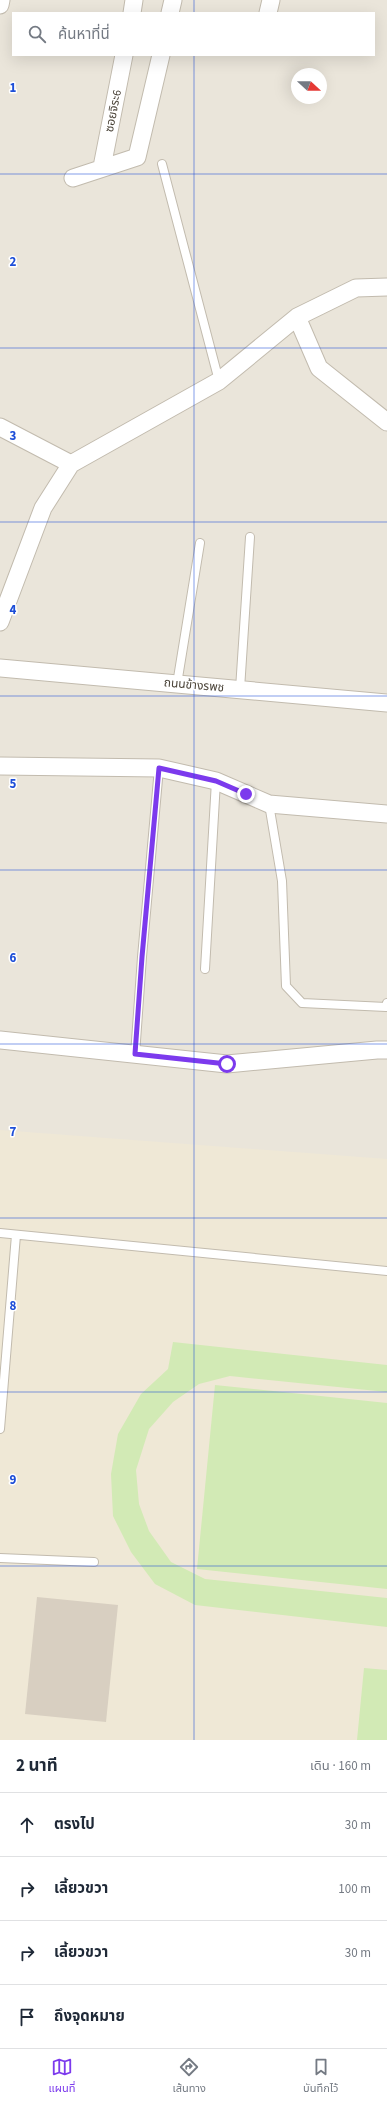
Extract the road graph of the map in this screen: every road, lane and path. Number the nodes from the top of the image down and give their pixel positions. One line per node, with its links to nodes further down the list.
1 (1, 0): 5 (street)
2 (134, 0): 6 (street)
3 (173, 0): 7 (street)
4 (271, 0): 8 (street)
5 (0, 5)
6 (132, 12)
7 (170, 12)
8 (268, 12)
9 (124, 56): 12 (street, ซอยจิระ6)
10 (161, 56): 12 (street)
11 (162, 164): 16 (lane)
12 (102, 167): 13 (street)
13 (73, 178)
14 (387, 287): 15 (street)
15 (297, 317): 16 (street); 17 (street)
16 (219, 381): 19 (street)
17 (387, 422)
18 (0, 427): 19 (street)
19 (71, 464): 22 (street)
20 (250, 537): 25 (lane)
21 (200, 542): 24 (lane)
22 (0, 622)
23 (0, 668): 24 (street, ถนนข้างรพช)
24 (177, 684): 25 (street, ถนนข้างรพช)
25 (240, 689): 26 (street, ถนนข้างรพช)
26 (387, 703)
27 (0, 766): 28 (street)
28 (159, 768): 29 (street); 36 (lane)
29 (216, 781): 30 (street); 32 (lane)
30 (269, 804): 31 (street); 33 (lane)
31 (387, 814)
32 (206, 969)
33 (387, 1003)
34 (0, 1040): 36 (street)
35 (387, 1050): 36 (street)
36 (135, 1054)
37 (0, 1233): 38 (lane)
38 (16, 1235): 39 (lane); 40 (lane)
39 (387, 1271)
40 (0, 1429)
41 (0, 1558): 42 (lane)
42 (94, 1562)

